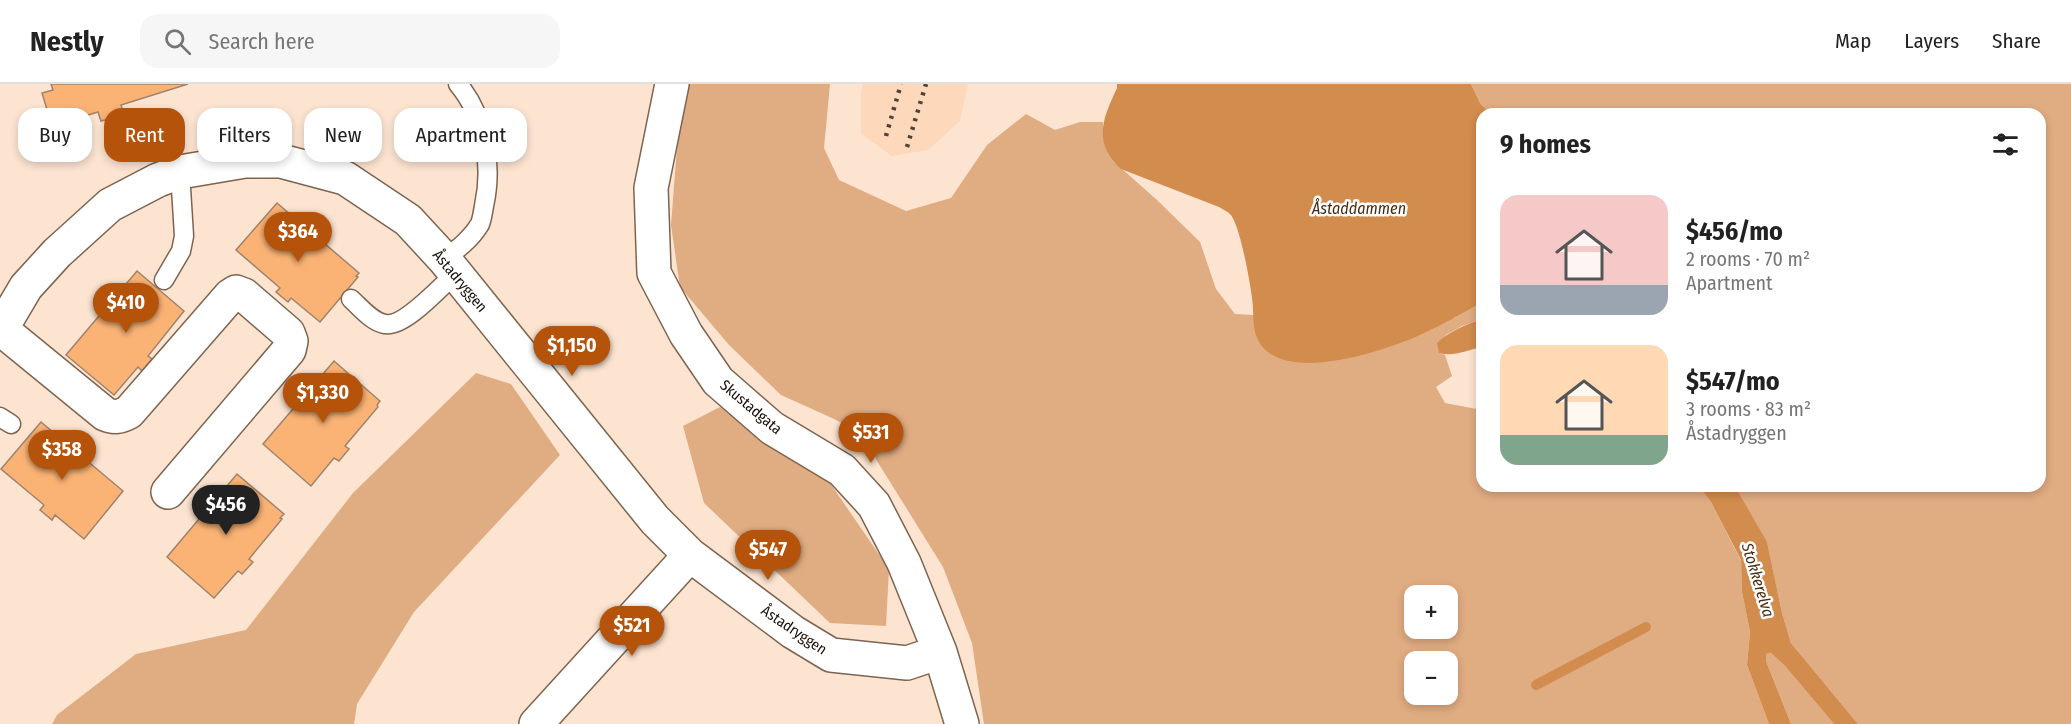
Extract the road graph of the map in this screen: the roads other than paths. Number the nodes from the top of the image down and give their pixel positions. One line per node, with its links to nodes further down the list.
1 (458, 84): 4 (lane)
2 (672, 84): 10 (street, Skustadgata)
3 (180, 172): 4 (street, Åstadryggen); 5 (lane); 7 (street, Åstadryggen)
4 (449, 267): 6 (lane); 9 (street, Åstadryggen)
5 (164, 280)
6 (351, 299)
7 (0, 330): 8 (street)
8 (168, 492)
9 (690, 555): 10 (street, Åstadryggen); 11 (street)
10 (940, 652): 12 (street, Skustadgata)
11 (536, 724)
12 (962, 724)

